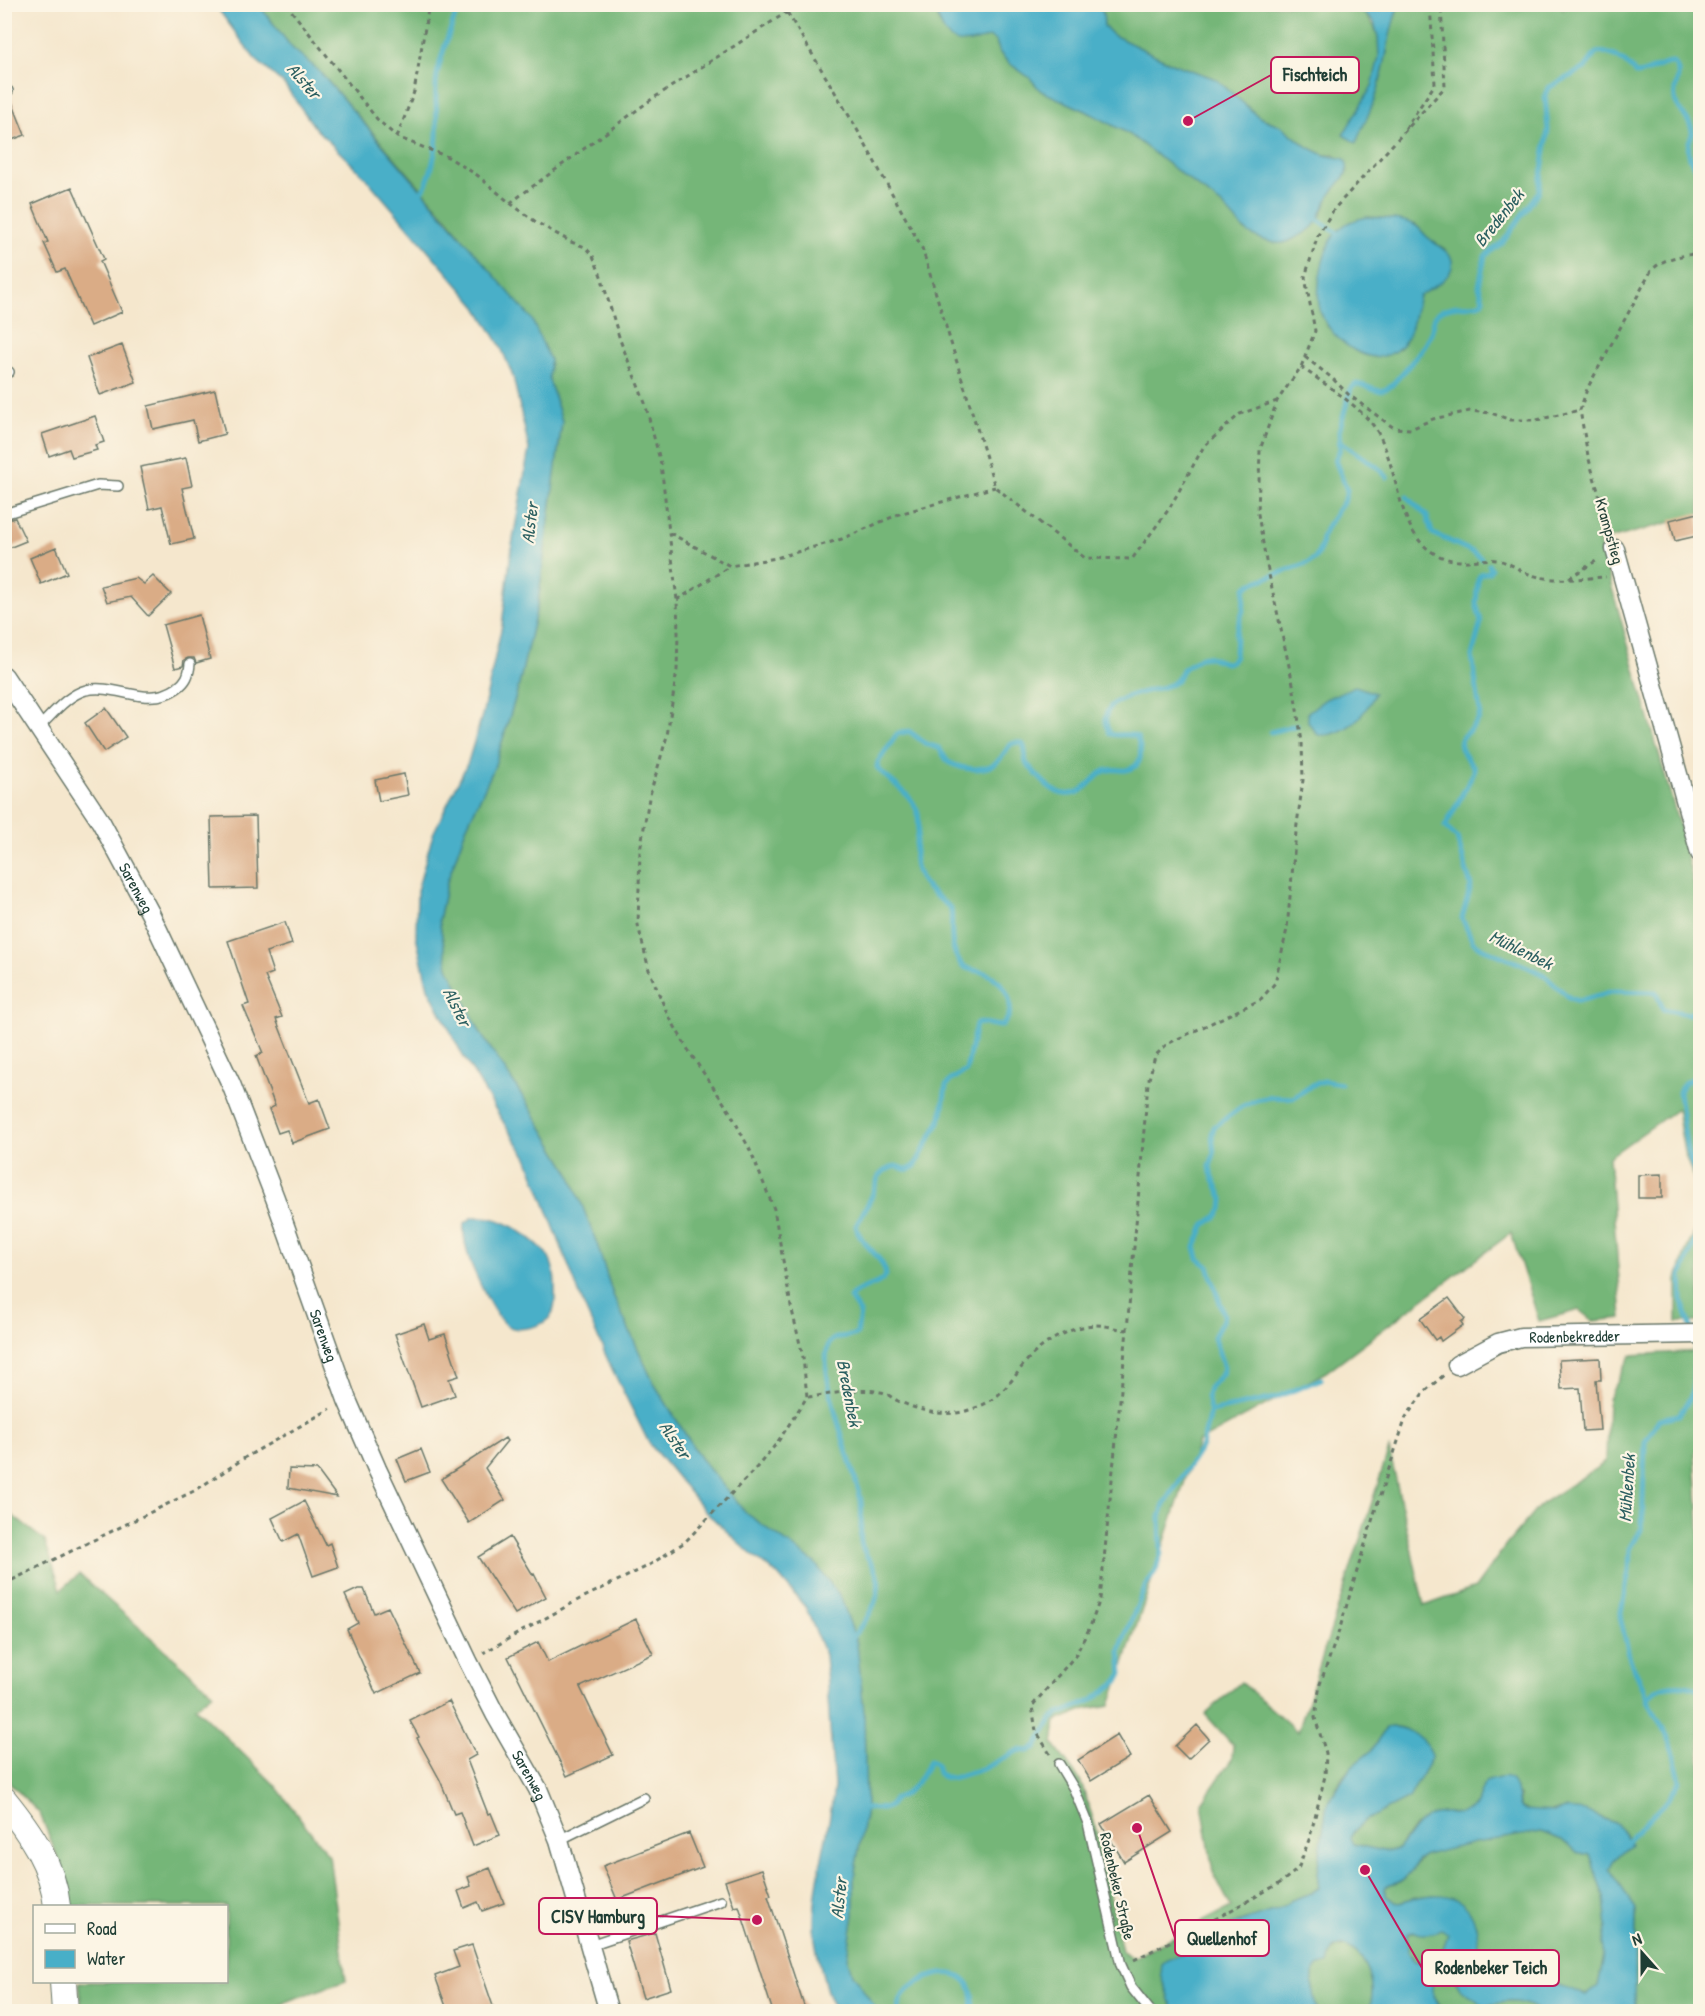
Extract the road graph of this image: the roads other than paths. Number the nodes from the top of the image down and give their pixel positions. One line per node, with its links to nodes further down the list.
1 (118, 486): 2 (lane)
2 (4, 514)
3 (1615, 549): 7 (street, Krampstieg)
4 (190, 664): 6 (lane)
5 (4, 676): 6 (street, Sarenweg)
6 (38, 728): 13 (street, Sarenweg)
7 (1701, 853)
8 (1692, 1334): 9 (street, Rodenbekredder)
9 (1457, 1365)
10 (1059, 1764): 18 (lane, Rodenbeker Straße)
11 (644, 1798): 13 (lane)
12 (4, 1800): 15 (street)
13 (559, 1840): 16 (street, Sarenweg)
14 (721, 1901): 16 (lane)
15 (57, 1905)
16 (590, 1945): 17 (street, Sarenweg)
17 (609, 2012)
18 (1151, 2012)

